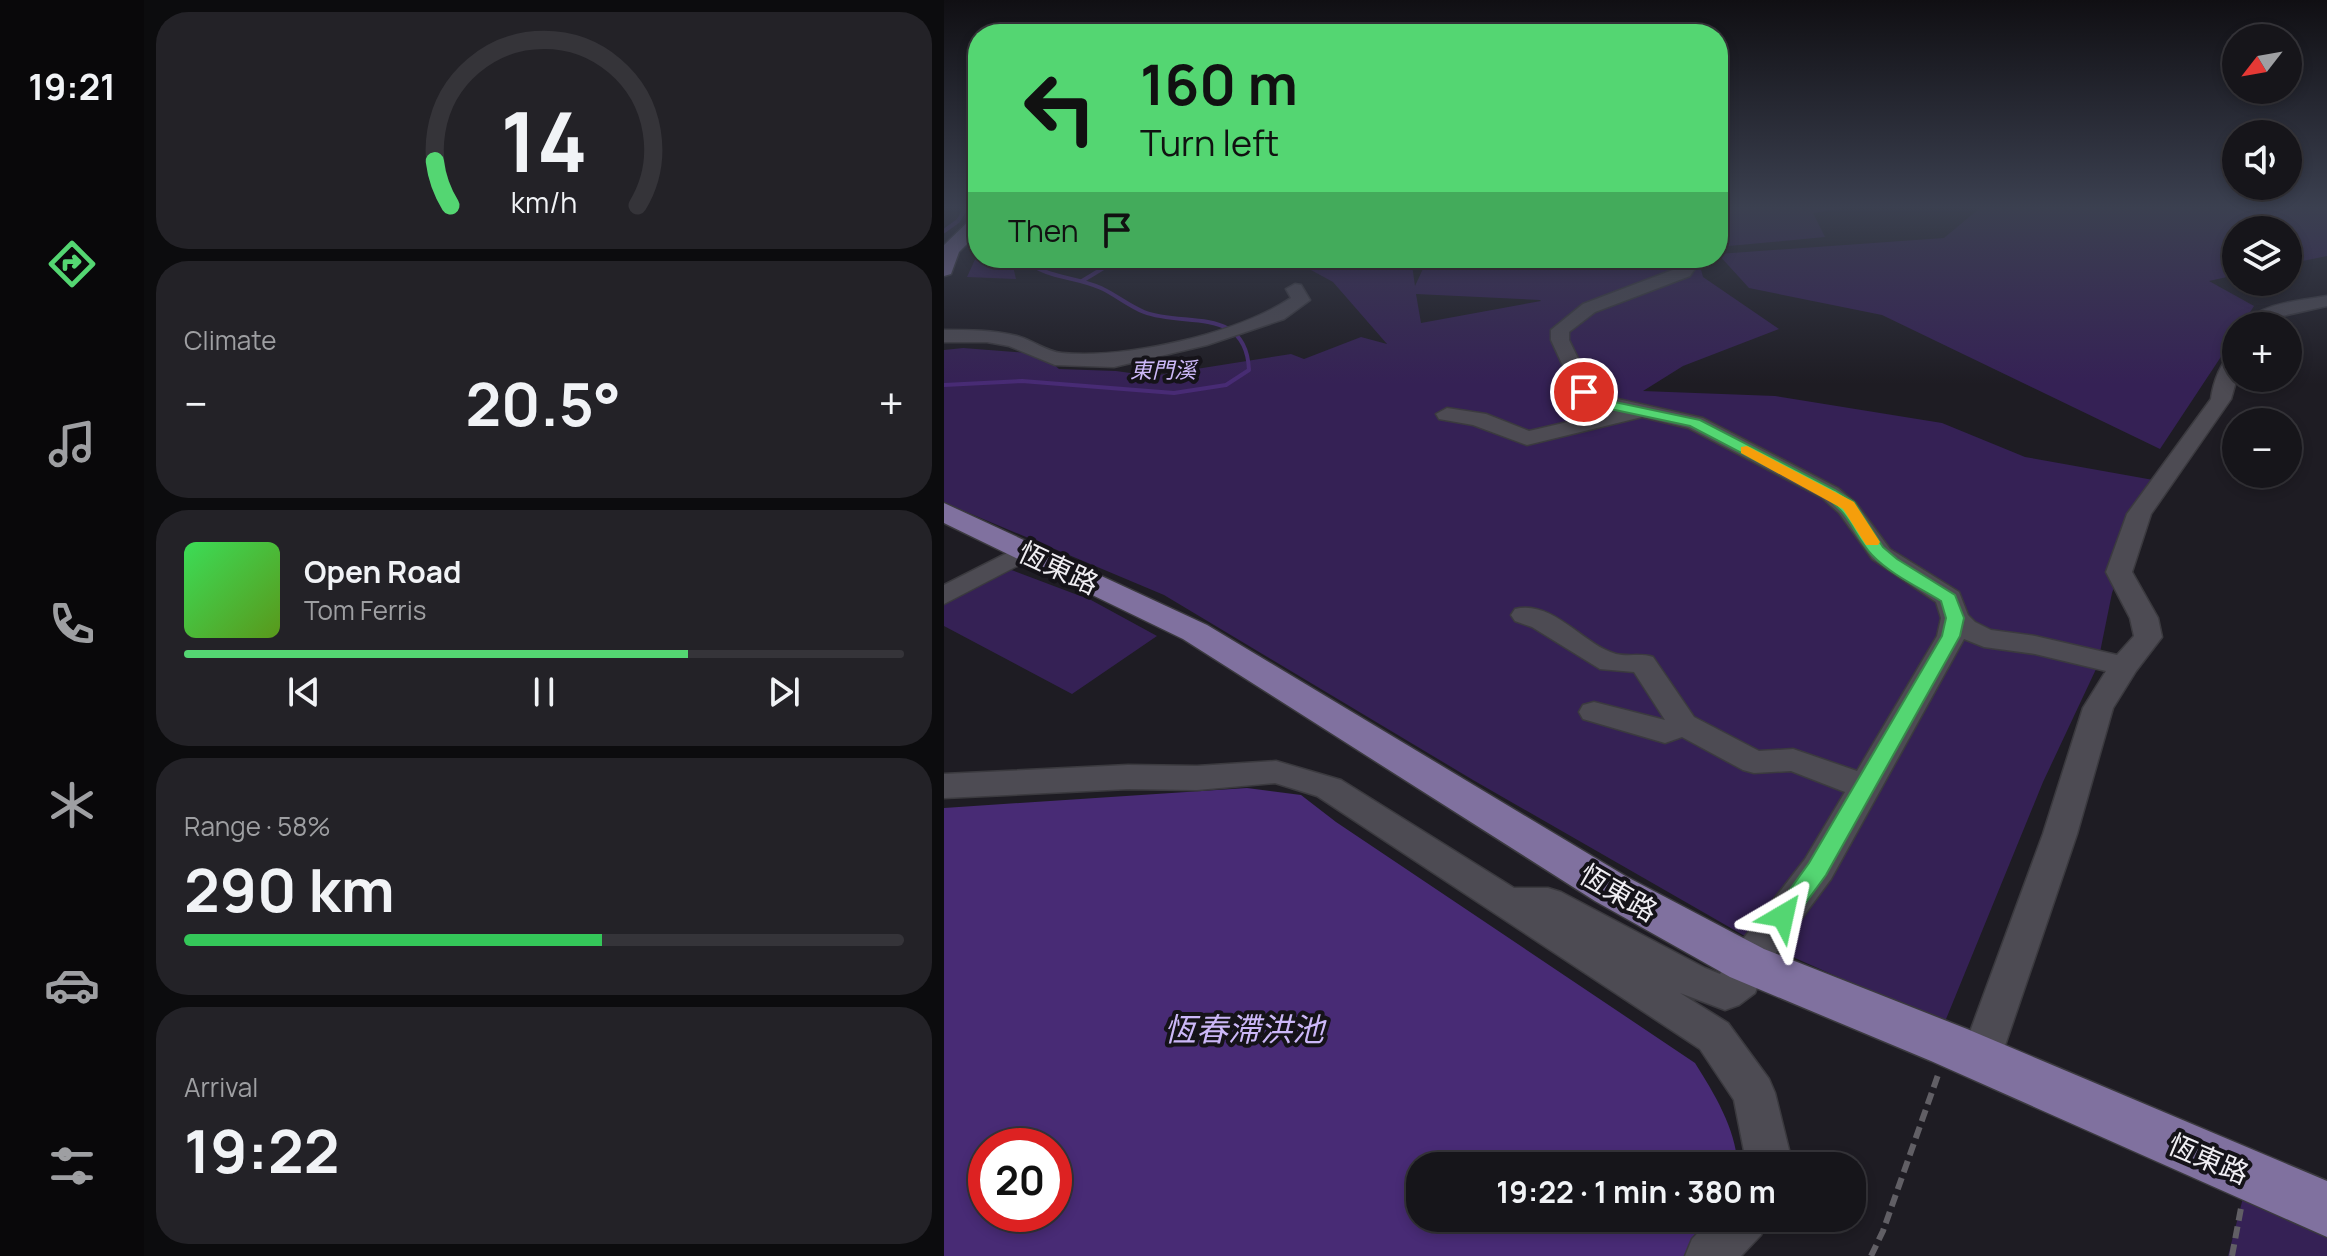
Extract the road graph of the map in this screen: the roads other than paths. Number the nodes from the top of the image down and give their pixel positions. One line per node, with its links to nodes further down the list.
1 (1687, 268): 7 (street)
2 (1295, 289): 5 (street)
3 (2327, 301): 4 (street)
4 (2284, 312)
5 (944, 336)
6 (2222, 392): 14 (street)
7 (1644, 411): 8 (street); 13 (street)
8 (1447, 414)
9 (945, 514): 10 (main road, 恆東路)
10 (1027, 551): 11 (street); 20 (main road, 恆東路)
11 (944, 596)
12 (1525, 615): 16 (street)
13 (1955, 618): 14 (street); 18 (street)
14 (2124, 666): 21 (street)
15 (1594, 712): 16 (street)
16 (1683, 724): 18 (street)
17 (944, 786): 19 (street)
18 (1864, 786): 20 (street)
19 (1509, 903): 20 (street); 22 (street)
20 (1747, 963): 21 (main road, 恆東路)
21 (1965, 1052): 23 (main road, 恆東路)
22 (1767, 1152)
23 (2327, 1209)
24 (1731, 1232): 25 (street)
25 (1709, 1256)

